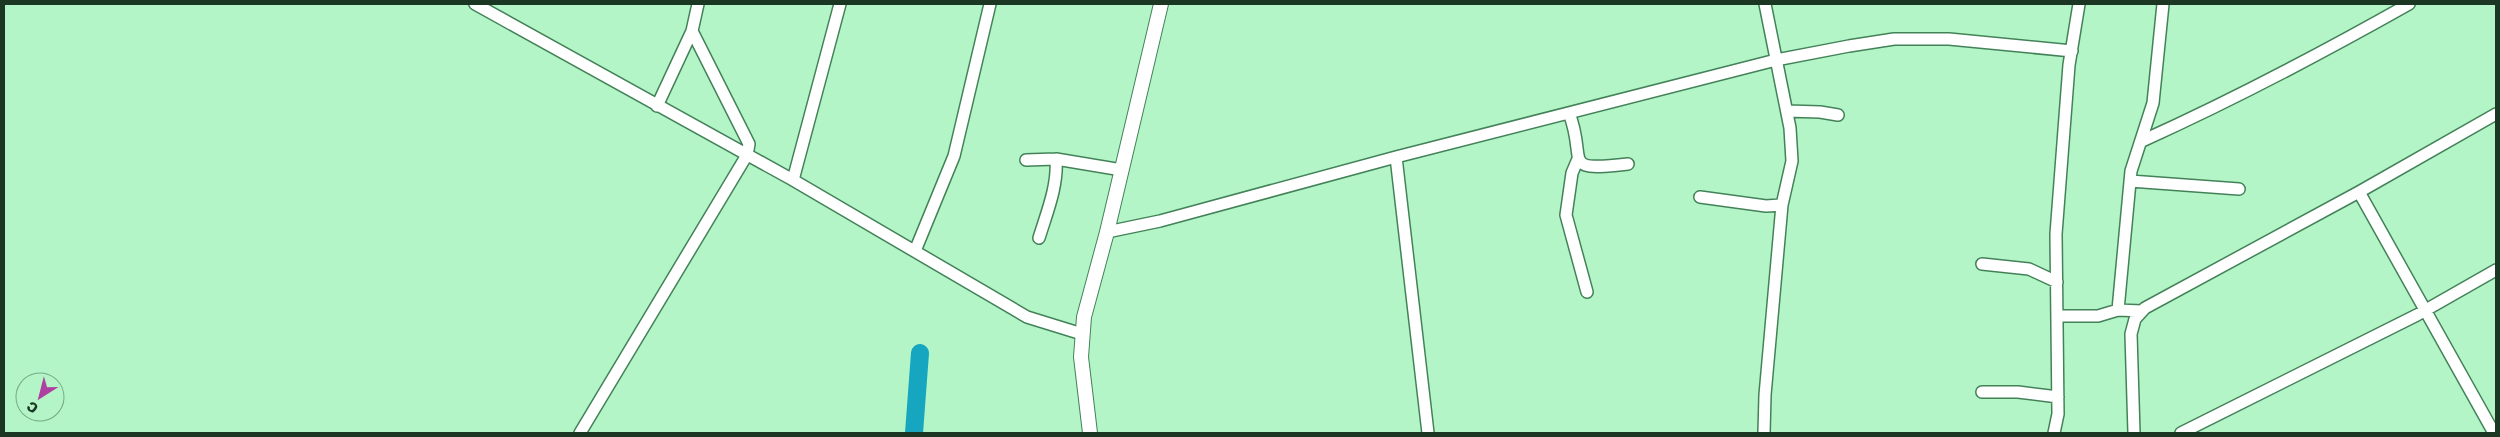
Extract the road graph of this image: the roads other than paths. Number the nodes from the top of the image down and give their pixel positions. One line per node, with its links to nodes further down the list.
1 (475, 4): 13 (street)
2 (698, 4): 10 (street)
3 (840, 4): 26 (street)
4 (990, 4): 34 (street)
5 (1162, 4): 25 (street)
6 (1765, 4): 12 (street)
7 (2080, 4): 11 (street)
8 (2163, 4): 18 (street)
9 (2409, 4): 18 (street)
10 (692, 31): 13 (street); 19 (street)
11 (2072, 51): 12 (street); 37 (street)
12 (1776, 60): 14 (street); 15 (street)
13 (657, 106): 19 (street)
14 (1787, 111): 17 (street); 31 (street)
15 (1569, 113): 20 (street); 22 (street)
16 (2496, 114): 29 (street)
17 (1838, 115)
18 (2142, 141): 27 (street)
19 (747, 155): 26 (street); 47 (street)
20 (1396, 158): 32 (street); 49 (street)
21 (1056, 159): 23 (street); 25 (street); 33 (street)
22 (1578, 159): 24 (street); 38 (street)
23 (1026, 160)
24 (1628, 164)
25 (1122, 170): 32 (street)
26 (793, 180): 34 (street)
27 (2130, 181): 28 (street); 39 (street)
28 (2239, 189)
29 (2359, 192): 40 (street); 41 (street)
30 (1700, 197): 31 (street)
31 (1782, 205): 50 (street)
32 (1107, 232): 43 (street)
33 (1039, 238)
34 (915, 251): 43 (street)
35 (1982, 264): 37 (street)
36 (2496, 270): 40 (street)
37 (2056, 282): 42 (street)
38 (1587, 292)
39 (2118, 310): 41 (street); 42 (street)
40 (2426, 310): 46 (street); 53 (street)
41 (2142, 311): 52 (street)
42 (2057, 316): 45 (street)
43 (1082, 334): 48 (street)
44 (1982, 392): 45 (street)
45 (2058, 397): 51 (street)
46 (2493, 432)
47 (580, 433)
48 (1090, 433)
49 (1428, 433)
50 (1764, 433)
51 (2054, 433)
52 (2134, 433)
53 (2181, 433)

